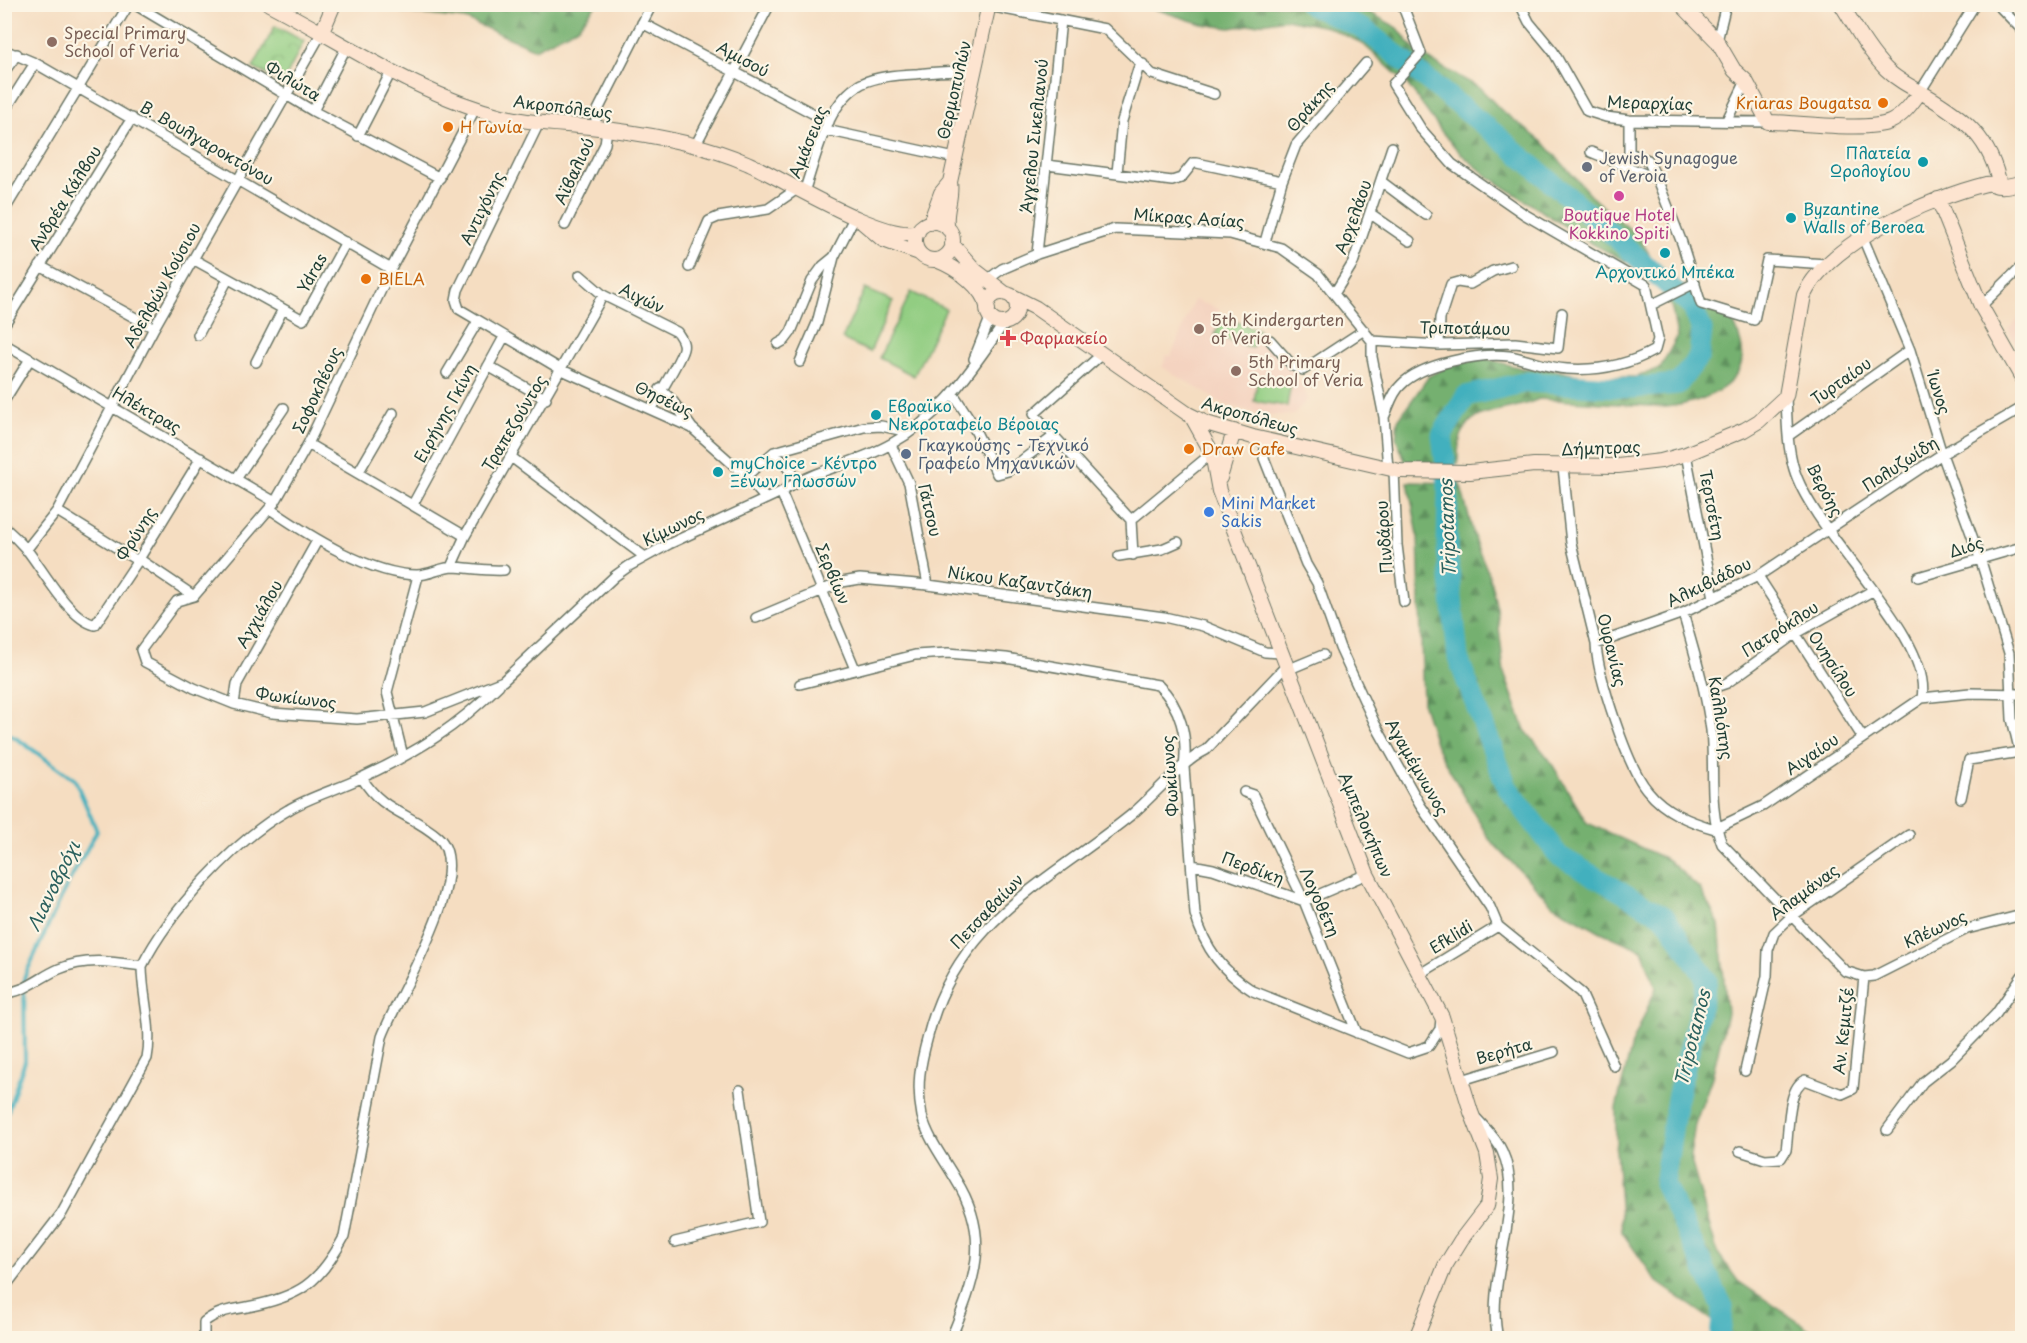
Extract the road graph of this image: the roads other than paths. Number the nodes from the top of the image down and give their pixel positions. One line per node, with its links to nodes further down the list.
1 (129, 4): 32 (street)
2 (134, 4): 34 (street, Φιλώτα)
3 (269, 4): 19 (street, Ακροπόλεως)
4 (652, 4): 17 (street, Αϊβαλιού)
5 (770, 4): 29 (street)
6 (919, 4): 15 (street)
7 (1402, 4): 94 (street, Τριποτάμου)
8 (1520, 4): 40 (street, Μεραρχίας)
9 (1681, 4): 20 (street)
10 (1726, 4): 20 (street)
11 (1841, 4): 33 (street)
12 (1975, 4): 33 (street)
13 (1996, 4): 18 (street)
14 (334, 5): 19 (street)
15 (989, 5): 16 (street); 30 (street, Θερμοπυλών)
16 (1061, 20): 26 (street); 51 (street, Άγγελου Σικελιανού)
17 (642, 23): 29 (street, Αμισού); 45 (street, Αϊβαλιού)
18 (2022, 30)
19 (322, 32): 21 (street, Ακροπόλεως); 34 (street, Αδελφών Κούσιου)
20 (1717, 41): 31 (street)
21 (347, 46): 28 (street, Ακροπόλεως); 37 (street)
22 (4, 50): 23 (street, Β. Βουλγαροκτόνου)
23 (16, 54): 24 (street, Β. Βουλγαροκτόνου); 27 (street)
24 (35, 63): 32 (street, Β. Βουλγαροκτόνου); 38 (street)
25 (1366, 63): 56 (street, Θράκης)
26 (1143, 64): 35 (street); 52 (street)
27 (4, 72)
28 (391, 72): 36 (street, Ακροπόλεως); 46 (street)
29 (735, 72): 44 (street, Αμισού); 47 (street)
30 (974, 72): 44 (street, Αμάσειας); 50 (street, Θερμοπυλών)
31 (1746, 81): 41 (street); 43 (street)
32 (80, 88): 39 (street, Β. Βουλγαροκτόνου); 63 (street)
33 (1920, 92): 43 (street); 60 (street)
34 (286, 93): 37 (street, Φιλώτα); 53 (street, Αδελφών Κούσιου)
35 (1214, 94)
36 (476, 109): 42 (street, Ακροπόλεως); 54 (street, Σοφοκλέους)
37 (313, 111): 46 (street, Φιλώτα)
38 (4, 112)
39 (132, 118): 53 (street, Β. Βουλγαροκτόνου); 82 (street, Ανδρέα Κάλβου)
40 (1629, 120): 41 (street, Μεραρχίας); 55 (street)
41 (1728, 120): 43 (street, Μεραρχίας)
42 (540, 121): 45 (street, Ακροπόλεως); 101 (street, Αντιγόνης)
43 (1768, 122)
44 (828, 126): 50 (street, Αμισού); 61 (street, Αμάσειας)
45 (601, 128): 47 (street, Ακροπόλεως); 68 (street, Αϊβαλιού)
46 (358, 136): 54 (street, Φιλώτα)
47 (695, 146): 61 (street, Ακροπόλεως)
48 (1392, 147): 58 (street, Αρχελάου)
49 (1591, 152): 55 (street)
50 (955, 158): 57 (street, Θερμοπυλών)
51 (1047, 165): 52 (street); 77 (street, Άγγελου Σικελιανού)
52 (1117, 173): 56 (street)
53 (238, 178): 73 (street, Β. Βουλγαροκτόνου); 79 (street, Αδελφών Κούσιου)
54 (440, 178): 86 (street, Σοφοκλέους)
55 (1658, 179): 90 (street)
56 (1282, 181): 74 (street, Θράκης)
57 (950, 182): 67 (street, Θερμοπυλών); 69 (street, Θερμοπυλών)
58 (1382, 182): 64 (street, Αρχελάου); 65 (street)
59 (2022, 182): 60 (street, Βερόης)
60 (2000, 186): 62 (street, Βερόης)
61 (801, 191): 66 (street, Ακροπόλεως); 85 (street)
62 (1939, 203): 71 (street, Βερόης); 95 (street)
63 (4, 211)
64 (1371, 214): 72 (street); 91 (street, Αρχελάου)
65 (1426, 215)
66 (857, 220): 70 (street, Ακροπόλεως); 76 (street, Ακροπόλεως); 78 (street)
67 (930, 223): 69 (street); 70 (street)
68 (565, 225)
69 (948, 229): 75 (street)
70 (918, 232): 76 (street)
71 (1869, 235): 81 (street, Βερόης); 112 (street, Ίωνος)
72 (1410, 241)
73 (346, 242): 86 (street, Β. Βουλγαροκτόνου); 96 (street, Ydras)
74 (1265, 242): 77 (street, Μίκρας Ασίας); 91 (street, Μίκρας Ασίας)
75 (952, 244): 80 (street); 89 (street, Ακροπόλεως)
76 (919, 253): 80 (street)
77 (1037, 254): 89 (street, Μίκρας Ασίας)
78 (834, 257): 110 (street); 116 (street)
79 (192, 259): 88 (street); 103 (street, Αδελφών Κούσιου)
80 (936, 260): 97 (street)
81 (1826, 264): 90 (street); 124 (street, Βερόης)
82 (40, 266): 102 (street, Ανδρέα Κάλβου); 103 (street)
83 (1511, 266): 111 (street)
84 (2022, 266): 95 (street)
85 (689, 267)
86 (391, 269): 140 (street, Σοφοκλέους)
87 (580, 275): 92 (street, Αιγών)
88 (228, 279): 96 (street); 105 (street)
89 (987, 280): 93 (street, Ακροπόλεως)
90 (1695, 283): 94 (street)
91 (1334, 294): 104 (street, Μίκρας Ασίας)
92 (603, 295): 118 (street, Τραπεζούντος); 122 (street, Αιγών)
93 (1008, 295): 97 (street); 99 (street, Ακροπόλεως); 100 (street)
94 (1651, 305): 133 (street, Τριποτάμου)
95 (1981, 306): 121 (street)
96 (283, 309): 115 (street)
97 (989, 312): 100 (street); 119 (street, Κίμωνος)
98 (1562, 313): 111 (street, Τριποτάμου)
99 (1046, 318): 100 (street); 113 (street, Ακροπόλεως)
100 (1011, 320): 119 (street, Κίμωνος)
101 (478, 321): 106 (street); 120 (street)
102 (4, 325)
103 (154, 328): 127 (street, Αδελφών Κούσιου)
104 (1364, 330): 107 (street); 108 (street, Μίκρας Ασίας)
105 (198, 335)
106 (504, 337): 117 (street, Ειρήνης Γκίνη); 118 (street)
107 (1270, 340)
108 (1372, 341): 111 (street, Τριποτάμου); 133 (street)
109 (4, 344): 114 (street, Ηλέκτρας)
110 (778, 344)
111 (1439, 345)
112 (1910, 350): 138 (street, Τυρταίου); 146 (street, Ίωνος)
113 (1102, 354): 132 (street, Ακροπόλεως); 137 (street)
114 (30, 359): 125 (street); 127 (street, Ηλέκτρας)
115 (256, 362)
116 (800, 362)
117 (488, 366): 126 (street); 158 (street, Ειρήνης Γκίνη)
118 (562, 370): 126 (street, Τραπεζούντος); 130 (street, Θησέως)
119 (970, 370): 123 (street, Κίμωνος)
120 (447, 373)
121 (2022, 378)
122 (660, 389): 130 (street); 134 (street)
123 (954, 395): 136 (street, Κίμωνος); 137 (street)
124 (1786, 396): 138 (street, Βερόης); 145 (street, Δήμητρας)
125 (6, 397)
126 (546, 399): 147 (street, Τραπεζούντος)
127 (114, 408): 148 (street, Ηλέκτρας); 160 (street, Αδελφών Κούσιου)
128 (284, 408): 153 (street)
129 (2022, 408): 146 (street, Πολυζωίδη)
130 (652, 409): 134 (street, Θησέως)
131 (393, 413): 151 (street)
132 (1192, 417): 135 (street, Ακροπόλεως); 144 (street)
133 (1384, 417): 150 (street)
134 (692, 428): 152 (street, Θησέως)
135 (1228, 430): 139 (street, Ακροπόλεως); 142 (street); 144 (street)
136 (909, 432): 141 (street, Κίμωνος); 143 (street)
137 (1054, 436): 161 (street)
138 (1788, 436): 163 (street, Βερόης)
139 (1259, 438): 142 (street); 150 (street, Ακροπόλεως); 216 (street, Αγαμέμνωνος)
140 (308, 444): 151 (street); 159 (street, Σοφοκλέους)
141 (891, 445): 154 (street, Κίμωνος); 179 (street, Γάτσου)
142 (1229, 446): 155 (street)
143 (774, 452): 152 (street); 154 (street)
144 (1212, 453): 155 (street, Αμπελοκήπων); 161 (street)
145 (1686, 454): 149 (street, Δήμητρας); 183 (street, Τερτσέτη)
146 (1942, 454): 163 (street, Πολυζωίδη); 172 (street, Ίωνος)
147 (511, 457): 164 (street, Τραπεζούντος); 171 (street)
148 (201, 458): 153 (street, Ηλέκτρας); 173 (street, Φρύνης)
149 (1563, 467): 150 (street, Δήμητρας); 188 (street, Ουρανίας)
150 (1394, 470): 184 (street, Πινδάρου)
151 (358, 473): 158 (street)
152 (746, 476): 157 (street, Θησέως)
153 (236, 479): 159 (street, Ηλέκτρας)
154 (798, 480): 156 (street, Κίμωνος)
155 (1219, 489): 190 (street, Αμπελοκήπων)
156 (781, 492): 157 (street, Κίμωνος); 180 (street, Σερβίων)
157 (766, 499): 171 (street, Κίμωνος)
158 (413, 504): 164 (street)
159 (272, 506): 165 (street, Ηλέκτρας); 182 (street, Σοφοκλέους)
160 (57, 511): 168 (street, Αδελφών Κούσιου); 173 (street)
161 (1131, 520): 169 (street)
162 (4, 527): 168 (street)
163 (1827, 529): 177 (street, Αλκιβιάδου); 181 (street, Βερόης)
164 (465, 536): 174 (street, Τραπεζούντος)
165 (317, 541): 176 (street, Ηλέκτρας); 200 (street, Αγχιάλου)
166 (1178, 542): 169 (street)
167 (2022, 547): 172 (street, Διός)
168 (26, 549): 173 (street, Φρύνης)
169 (1133, 555): 170 (street)
170 (1119, 556)
171 (645, 557): 194 (street, Κίμωνος)
172 (1980, 558): 178 (street, Διός); 197 (street, Ίωνος)
173 (139, 560): 182 (street)
174 (451, 567): 175 (street, Ηλέκτρας); 176 (street, Ηλέκτρας)
175 (504, 570)
176 (418, 576): 201 (street)
177 (1758, 576): 183 (street, Αλκιβιάδου); 187 (street, Ονησίλου)
178 (1918, 577)
179 (928, 585): 180 (street, Νίκου Καζαντζάκη); 190 (street, Νίκου Καζαντζάκη)
180 (824, 589): 186 (street, Νίκου Καζαντζάκη); 193 (street, Σερβίων)
181 (1872, 591): 187 (street, Πατρόκλου); 199 (street, Βερόης)
182 (194, 596): 189 (street, Σοφοκλέους)
183 (1714, 598): 185 (street, Αλκιβιάδου)
184 (1404, 602)
185 (1683, 613): 188 (street, Αλκιβιάδου); 196 (street, Καλλιόπης)
186 (756, 618)
187 (1795, 634): 196 (street, Πατρόκλου); 202 (street, Ονησίλου)
188 (1596, 644): 209 (street, Ουρανίας)
189 (141, 650): 200 (street, Φωκίωνος)
190 (1281, 653): 192 (street, Αμπελοκήπων)
191 (1323, 655): 192 (street)
192 (1287, 668): 205 (street, Πετσαβαίων); 212 (street, Αμπελοκήπων)
193 (855, 669): 195 (street, Φωκίωνος); 205 (street, Φωκίωνος)
194 (503, 681): 201 (street, Κίμωνος); 203 (street)
195 (800, 684)
196 (1704, 691): 209 (street, Καλλιόπης)
197 (2012, 694): 198 (street); 199 (street); 204 (street, Ίωνος)
198 (2022, 694)
199 (1922, 698): 202 (street, Αιγαίου)
200 (234, 704): 201 (street, Φωκίωνος)
201 (393, 717): 203 (street)
202 (1863, 738): 209 (street, Αιγαίου)
203 (404, 756): 206 (street)
204 (2021, 757): 208 (street)
205 (1184, 767): 211 (street, Φωκίωνος); 235 (street, Πετσαβαίων)
206 (362, 778): 217 (street); 234 (street)
207 (1244, 792): 213 (street, Λογοθέτη)
208 (1961, 798)
209 (1715, 829): 215 (street)
210 (1909, 835): 215 (street, Αλαμάνας)
211 (1192, 865): 213 (street, Περδίκη); 223 (street, Φωκίωνος)
212 (1367, 874): 213 (street); 218 (street, Αμπελοκήπων)
213 (1304, 901): 223 (street, Λογοθέτη)
214 (2022, 915): 220 (street, Κλέωνος)
215 (1792, 916): 220 (street); 226 (street, Αλαμάνας)
216 (1498, 926): 218 (street, Efklidi); 225 (street, Αγαμέμνωνος)
217 (142, 966): 221 (street); 233 (street)
218 (1420, 974): 222 (street, Αμπελοκήπων)
219 (2022, 976): 230 (street)
220 (1864, 977): 231 (street, Αν. Κεμιτζέ)
221 (4, 993)
222 (1442, 1017): 223 (street, Φωκίωνος); 227 (street, Αμπελοκήπων)
223 (1356, 1033)
224 (1554, 1052): 227 (street, Βερήτα)
225 (1614, 1066)
226 (1745, 1071)
227 (1462, 1080): 229 (street, Αμπελοκήπων)
228 (740, 1090): 232 (street)
229 (1471, 1112): 236 (street, Αμπελοκήπων); 237 (street)
230 (1887, 1130)
231 (1740, 1151)
232 (675, 1242)
233 (4, 1288)
234 (204, 1338)
235 (951, 1338)
236 (1416, 1338)
237 (1498, 1338)

